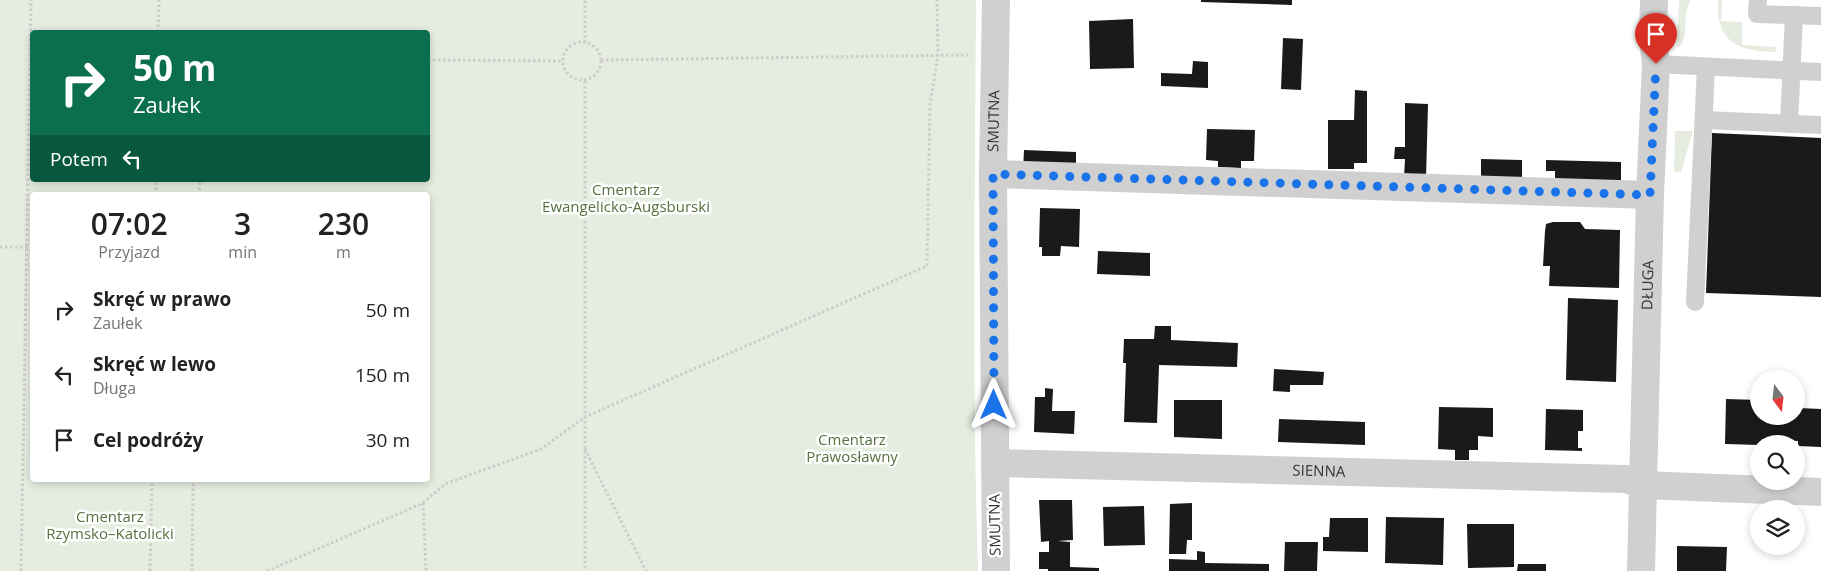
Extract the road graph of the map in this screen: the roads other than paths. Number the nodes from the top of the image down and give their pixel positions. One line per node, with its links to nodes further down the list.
1 (996, 0): 13 (street, SMUTNA)
2 (1654, 0): 6 (street, DŁUGA)
3 (1758, 0): 4 (lane)
4 (1794, 15): 5 (lane); 8 (lane)
5 (1821, 16)
6 (1656, 64): 7 (lane); 14 (street, DŁUGA)
7 (1706, 66): 8 (lane); 10 (lane)
8 (1792, 71): 9 (lane); 11 (lane)
9 (1821, 72)
10 (1704, 120): 11 (lane); 15 (lane)
11 (1789, 124): 12 (lane)
12 (1821, 125)
13 (993, 174): 14 (street); 16 (street, SMUTNA)
14 (1650, 195): 17 (street, DŁUGA)
15 (1695, 302)
16 (995, 463): 17 (street, SIENNA); 19 (street, SMUTNA)
17 (1643, 485): 18 (street, SIENNA); 20 (street, DŁUGA)
18 (1821, 492)
19 (996, 571)
20 (1641, 571)

